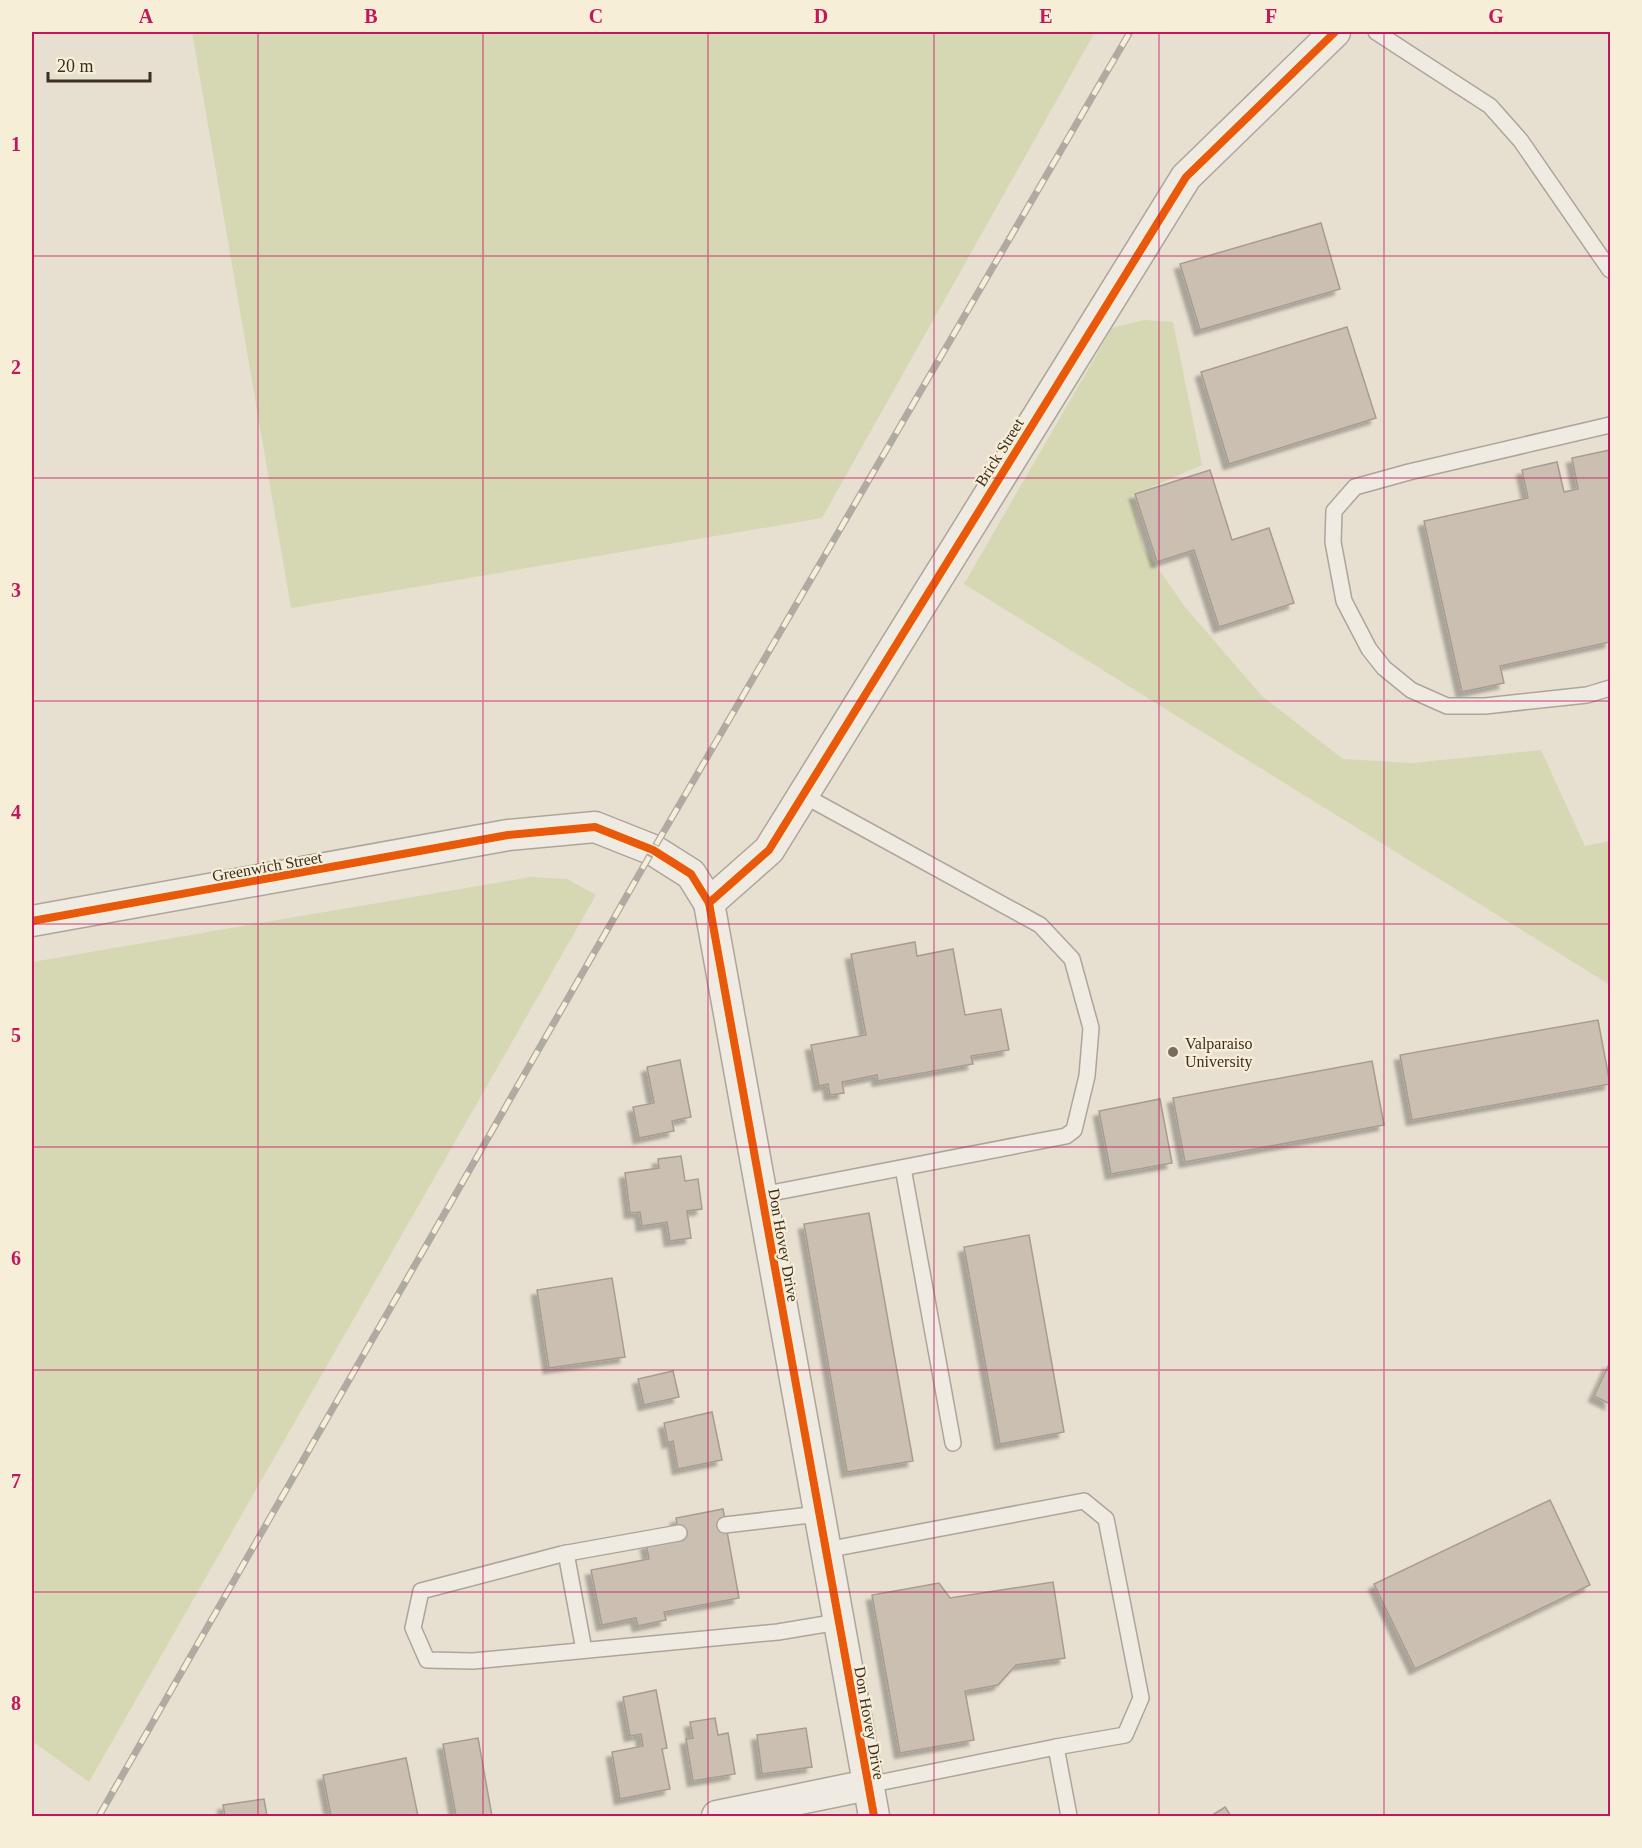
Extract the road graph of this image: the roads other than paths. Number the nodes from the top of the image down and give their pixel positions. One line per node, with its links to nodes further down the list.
1 (1335, 32): 6 (street, Brick Street)
2 (1376, 32): 3 (lane)
3 (1611, 270)
4 (1611, 425): 5 (lane)
5 (1611, 688)
6 (803, 795): 8 (street, Brick Street); 10 (lane)
7 (508, 834): 8 (street, Don Hovey Drive); 9 (street, Greenwich Street)
8 (709, 903): 11 (street, Don Hovey Drive)
9 (32, 921)
10 (903, 1168): 11 (lane); 12 (lane)
11 (761, 1195): 13 (street, Don Hovey Drive)
12 (953, 1443)
13 (819, 1514): 14 (lane); 16 (street, Don Hovey Drive)
14 (725, 1525)
15 (678, 1533): 17 (lane)
16 (826, 1550): 18 (street, Don Hovey Drive); 20 (lane)
17 (566, 1553): 19 (lane); 19 (lane)
18 (838, 1622): 19 (lane); 21 (street, Don Hovey Drive)
19 (584, 1650)
20 (1056, 1747): 21 (lane); 24 (lane)
21 (868, 1785): 22 (street); 23 (street, Don Hovey Drive)
22 (717, 1816)
23 (874, 1816)
24 (1069, 1816)

